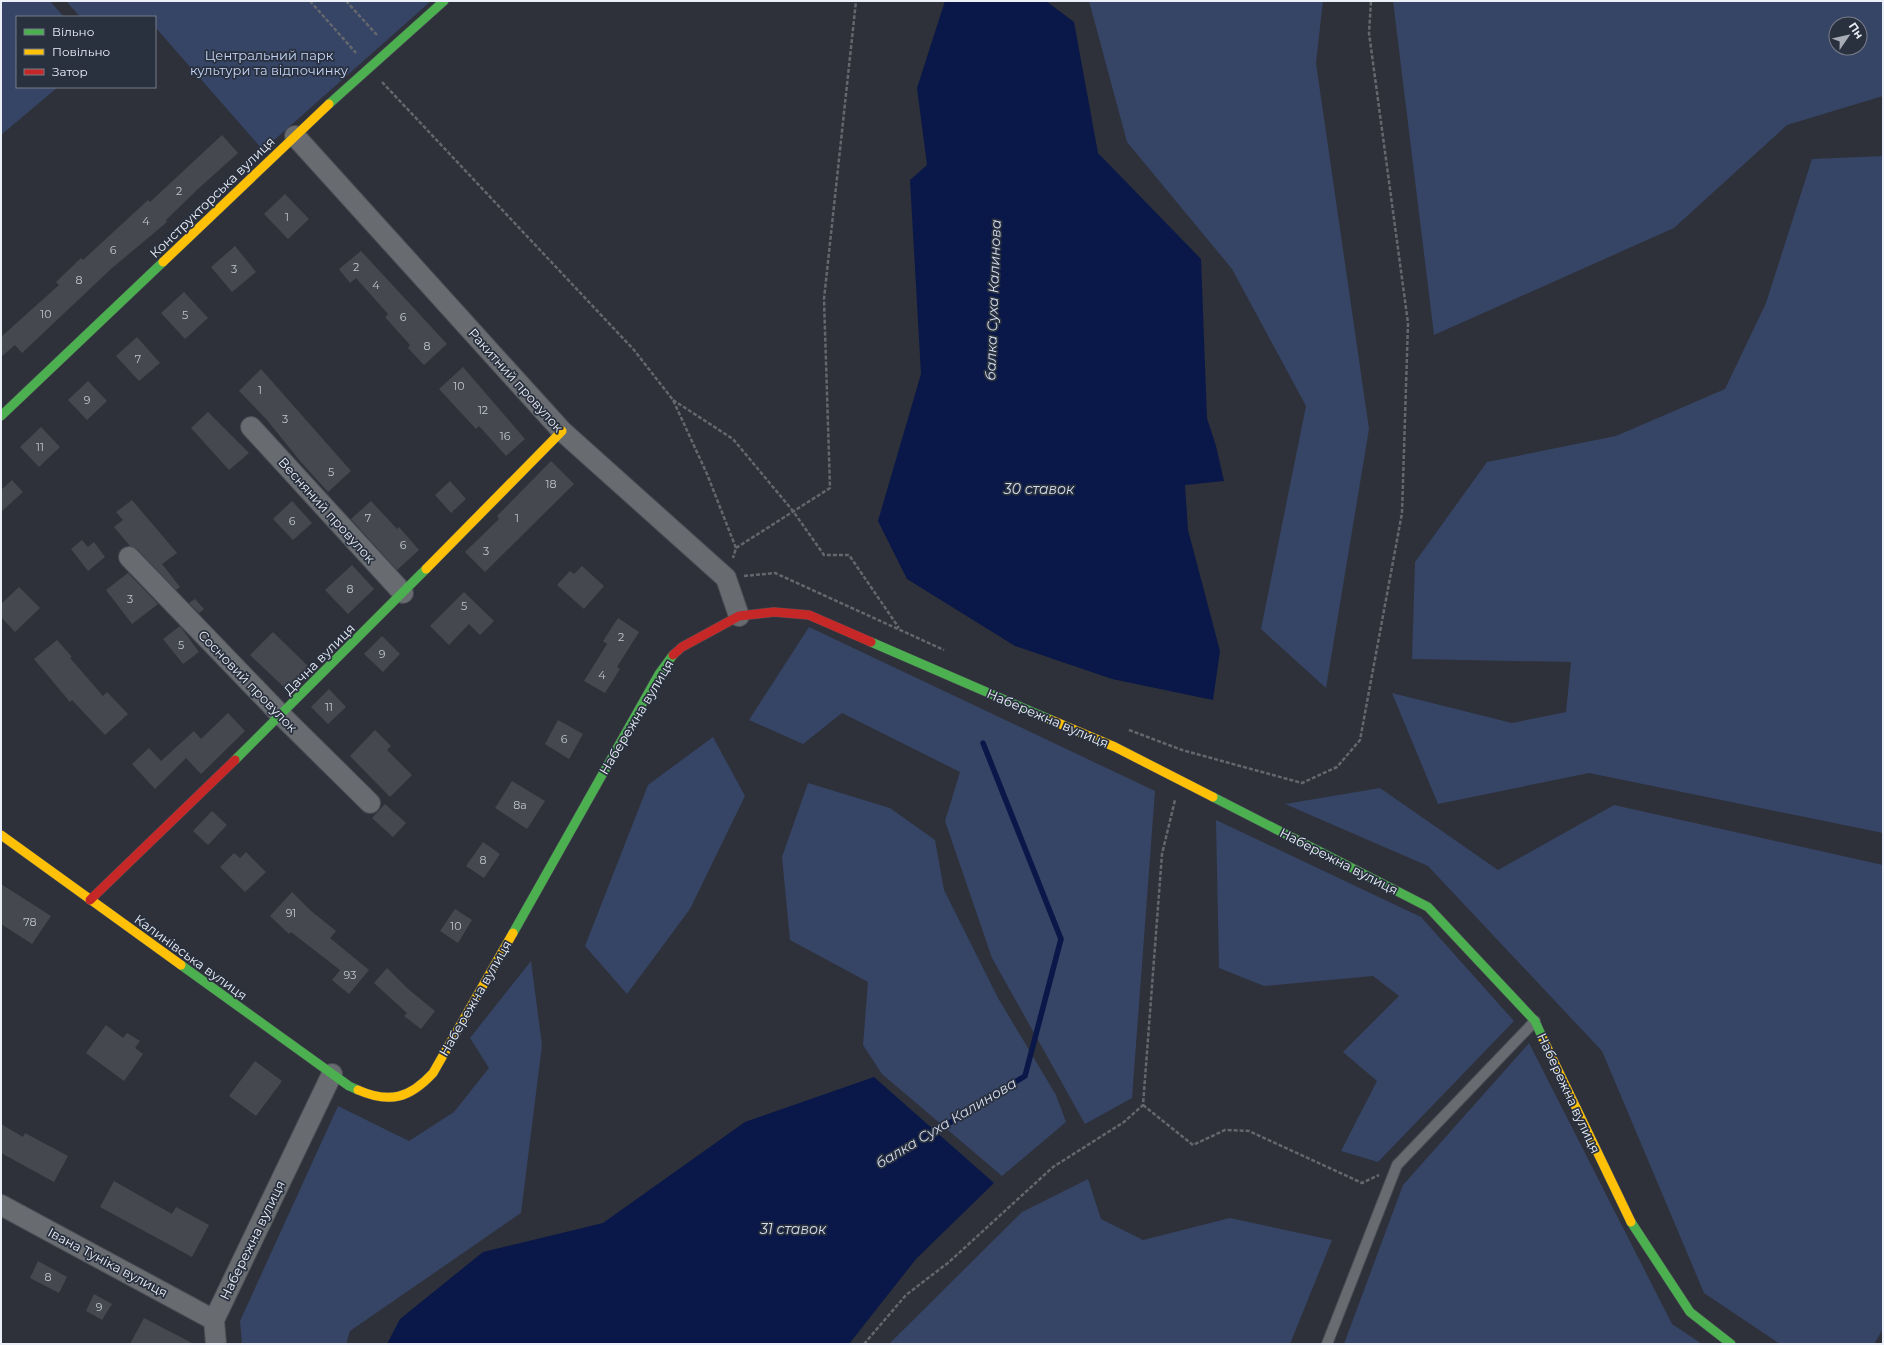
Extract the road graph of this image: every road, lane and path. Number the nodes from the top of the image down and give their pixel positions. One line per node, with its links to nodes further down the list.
1 (310, 1): 7 (path)
2 (346, 1): 6 (path)
3 (444, 1): 6 (street, Конструкторська вулиця)
4 (856, 1): 13 (path)
5 (1371, 1): 22 (path)
6 (390, 50): 7 (street, Конструкторська вулиця)
7 (370, 68): 8 (street, Конструкторська вулиця); 9 (path)
8 (295, 136): 10 (street, Конструкторська вулиця); 12 (street, Ракитний провулок)
9 (673, 400): 13 (path); 14 (path)
10 (1, 416)
11 (251, 427): 17 (street, Весняний провулок)
12 (562, 431): 16 (street, Ракитний провулок); 17 (street, Дачна вулиця)
13 (793, 511): 14 (path); 19 (path)
14 (736, 548): 16 (path)
15 (129, 557): 21 (street, Сосновий провулок)
16 (726, 578): 18 (street, Ракитний провулок); 19 (path)
17 (403, 593): 21 (street, Дачна вулиця)
18 (739, 616): 23 (street, Набережна вулиця); 29 (street, Набережна вулиця)
19 (899, 629): 20 (path)
20 (948, 652)
21 (281, 715): 24 (street, Сосновий провулок); 26 (street, Дачна вулиця)
22 (1124, 729)
23 (1180, 780): 27 (street, Набережна вулиця); 30 (path)
24 (370, 803)
25 (1, 835): 26 (street, Калинівська вулиця)
26 (90, 900): 28 (street, Калинівська вулиця)
27 (1535, 1021): 31 (lane); 37 (street, Набережна вулиця)
28 (332, 1074): 29 (street, Калинівська вулиця); 33 (street, Набережна вулиця)
29 (369, 1095)
30 (1143, 1105): 31 (path); 35 (path)
31 (1397, 1165): 36 (lane)
32 (1, 1205): 33 (street, Івана Туніка вулиця)
33 (214, 1320): 34 (street)
34 (216, 1344)
35 (864, 1344)
36 (1326, 1344)
37 (1731, 1344)

